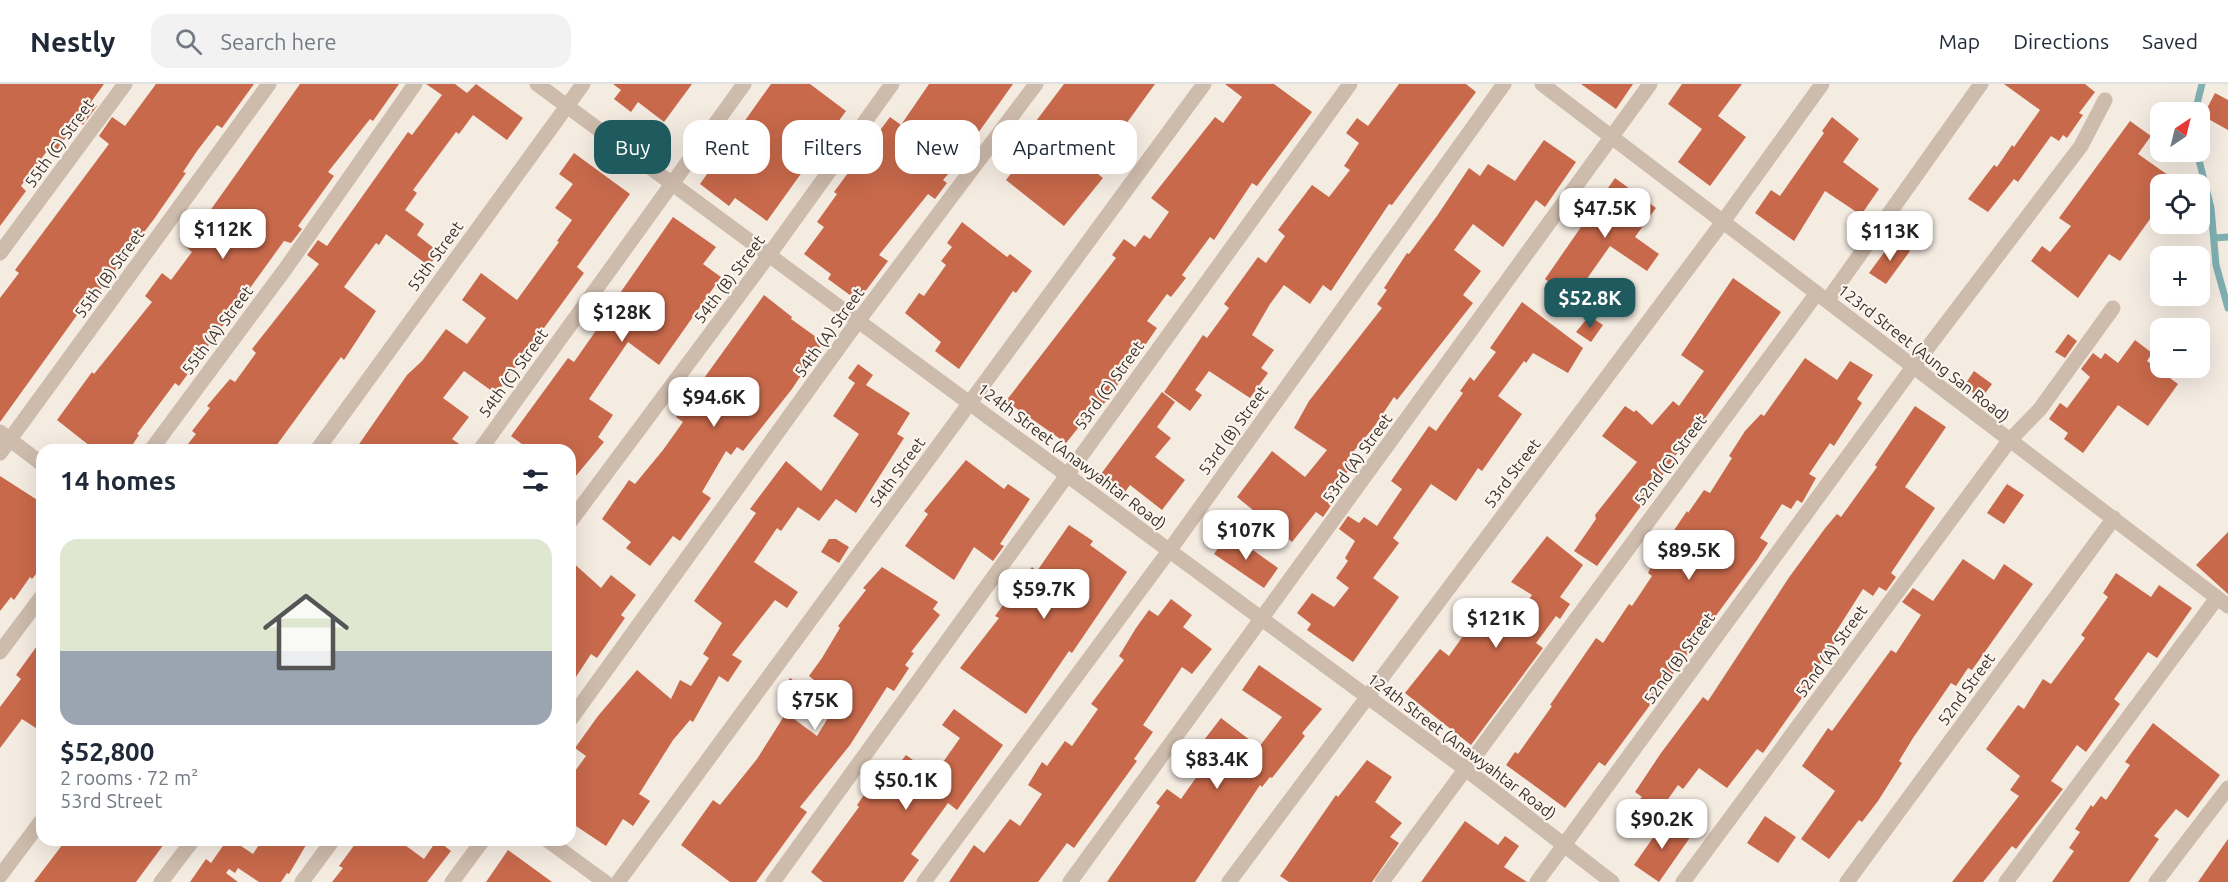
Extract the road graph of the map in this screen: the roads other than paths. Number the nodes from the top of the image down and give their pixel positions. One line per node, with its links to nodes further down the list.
1 (125, 84): 21 (street, 55th (C) Street)
2 (269, 84): 28 (street, 55th (B) Street)
3 (416, 84): 30 (street, 55th (A) Street)
4 (537, 84): 17 (street, 124th Street (Anawyahtar Road))
5 (583, 84): 17 (street, 55th Street)
6 (744, 84): 19 (street, 54th (C) Street)
7 (892, 84): 22 (street, 54th (B) Street)
8 (1036, 84): 25 (street, 54th (A) Street)
9 (1204, 84): 27 (street, 54th Street)
10 (1350, 84): 35 (street, 53rd (C) Street)
11 (1504, 84): 38 (street, 53rd (B) Street)
12 (1542, 84): 18 (street, 123rd Street (Aung San Road))
13 (1650, 84): 18 (street, 53rd (A) Street)
14 (1822, 84): 20 (street, 53rd Street)
15 (1981, 84): 23 (street, 52nd (C) Street)
16 (2105, 100): 26 (street, 52nd (B) Street)
17 (567, 106): 19 (street, 124th Street (Anawyahtar Road)); 31 (street, 55th Street)
18 (1610, 138): 20 (street, 123rd Street (Aung San Road)); 41 (street, 53rd (A) Street)
19 (672, 184): 22 (street, 124th Street (Anawyahtar Road)); 32 (street, 54th (C) Street)
20 (1722, 223): 23 (street, 123rd Street (Aung San Road)); 43 (street, 53rd Street)
21 (0, 253)
22 (769, 255): 25 (street, 124th Street (Anawyahtar Road)); 36 (street, 54th (B) Street)
23 (1822, 297): 26 (street, 123rd Street (Aung San Road)); 45 (street, 52nd (C) Street)
24 (2113, 308): 29 (street, 52nd (A) Street)
25 (858, 321): 27 (street, 124th Street (Anawyahtar Road)); 44 (street, 54th (A) Street)
26 (1913, 367): 29 (street, 123rd Street (Aung San Road)); 52 (street, 52nd (B) Street)
27 (970, 404): 35 (street, 124th Street (Anawyahtar Road)); 58 (street, 54th Street)
28 (5, 436): 33 (street, 55th (B) Street); 34 (street)
29 (2009, 441): 37 (street, 123rd Street (Aung San Road)); 66 (street, 52nd (A) Street)
30 (155, 444)
31 (321, 444)
32 (484, 444)
33 (0, 453)
34 (36, 459)
35 (1066, 475): 38 (street, 124th Street (Anawyahtar Road)); 59 (street, 53rd (C) Street)
36 (576, 514)
37 (2114, 518): 39 (street, 123rd Street (Aung San Road)); 67 (street, 52nd Street)
38 (1169, 551): 41 (street, 124th Street (Anawyahtar Road)); 60 (street, 53rd (B) Street)
39 (2222, 602): 68 (street)
40 (36, 604): 42 (street)
41 (1262, 620): 43 (street, 124th Street (Anawyahtar Road)); 61 (street, 53rd (A) Street)
42 (0, 652)
43 (1367, 696): 45 (street, 124th Street (Anawyahtar Road)); 62 (street, 53rd Street)
44 (576, 712)
45 (1464, 768): 52 (street, 124th Street (Anawyahtar Road)); 63 (street, 52nd (C) Street)
46 (2228, 788): 69 (street)
47 (36, 828): 53 (street)
48 (188, 846): 54 (street)
49 (329, 846): 55 (street)
50 (479, 846): 56 (street)
51 (555, 846): 57 (street)
52 (1563, 846): 64 (street, 52nd (B) Street); 65 (street, 124th Street (Anawyahtar Road))
53 (0, 876)
54 (161, 882)
55 (302, 882)
56 (452, 882)
57 (605, 882)
58 (618, 882)
59 (773, 882)
60 (924, 882)
61 (1070, 882)
62 (1229, 882)
63 (1382, 882)
64 (1537, 882)
65 (1612, 882)
66 (1683, 882)
67 (1847, 882)
68 (2006, 882)
69 (2156, 882)

